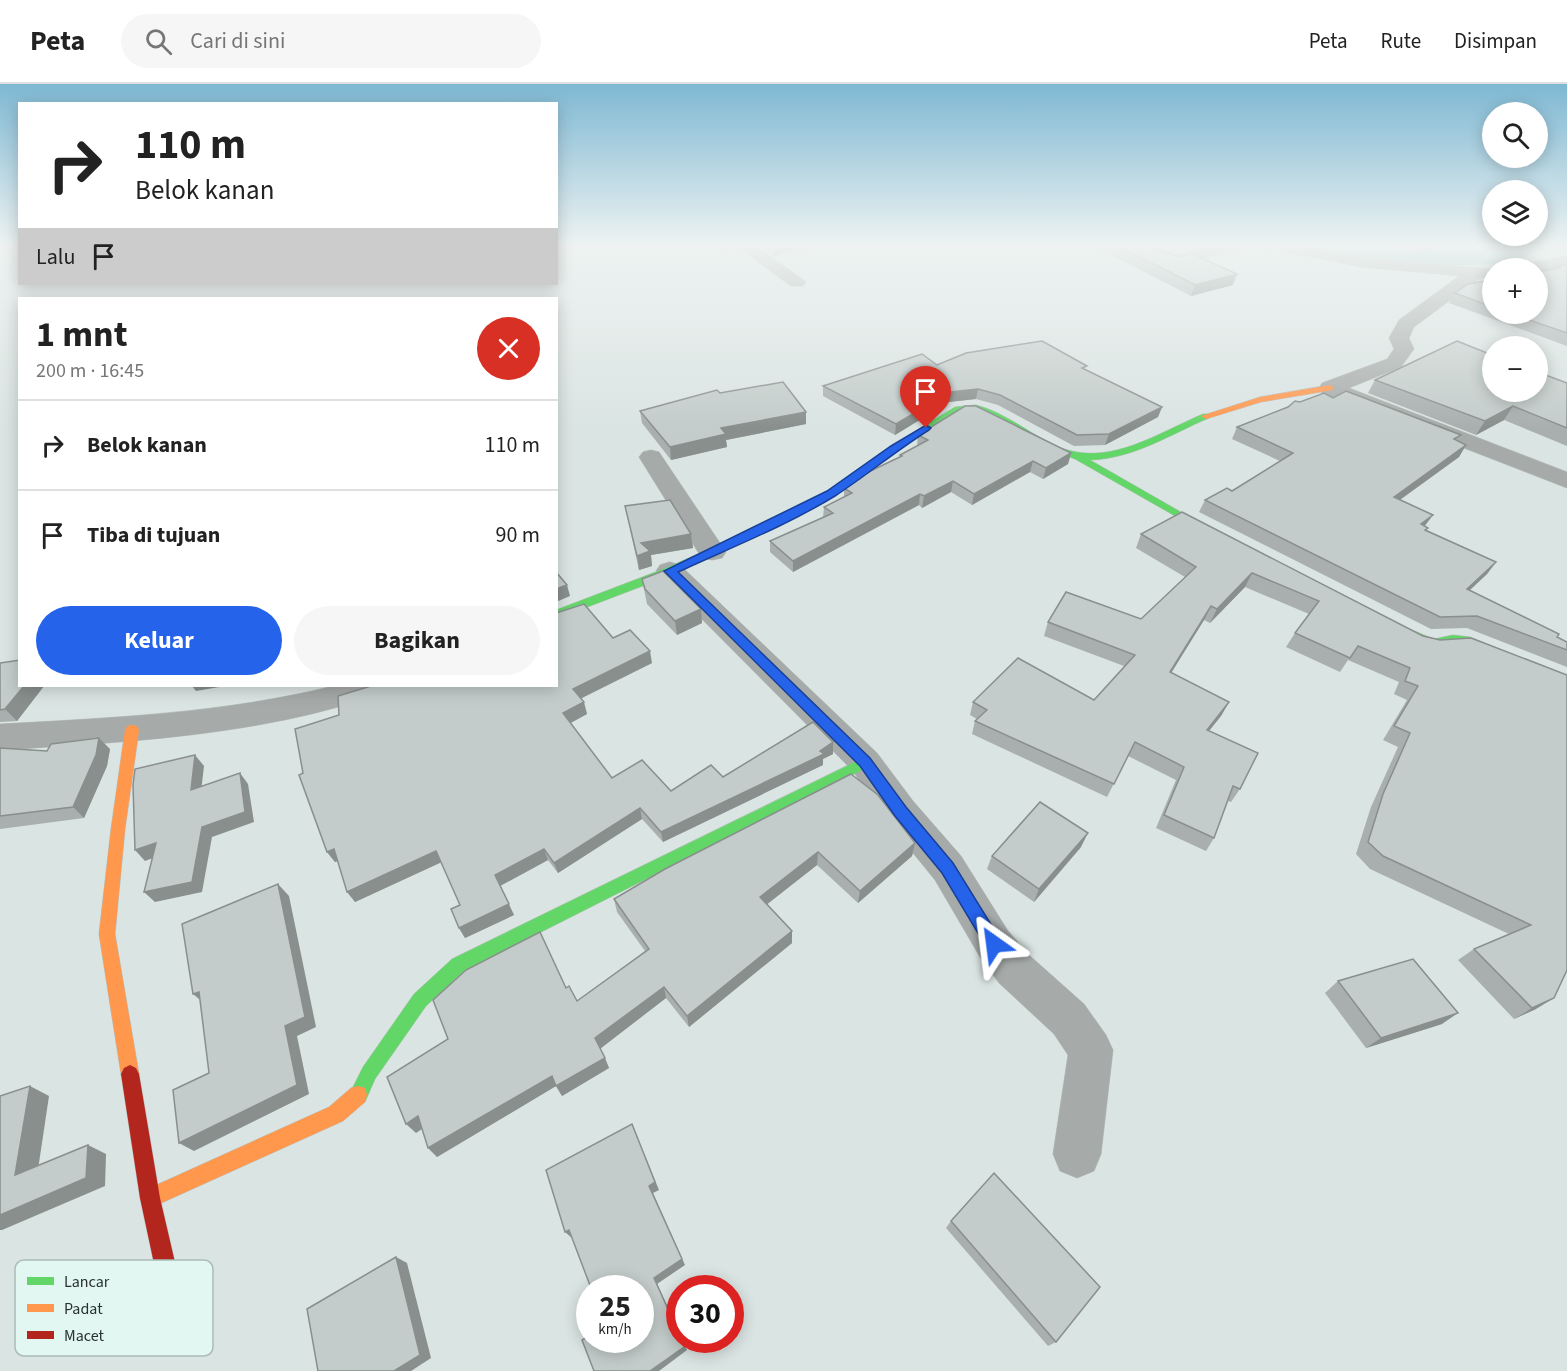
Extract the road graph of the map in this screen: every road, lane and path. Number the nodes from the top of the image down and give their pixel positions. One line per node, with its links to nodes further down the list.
1 (1432, 307): 2 (street)
2 (1330, 388): 4 (street); 5 (street)
3 (651, 457): 7 (street)
4 (1079, 458): 6 (street); 7 (street)
5 (1567, 482)
6 (1231, 543)
7 (712, 552): 8 (street)
8 (670, 571): 9 (street); 15 (street)
9 (558, 614)
10 (1392, 625): 11 (street)
11 (1567, 681)
12 (366, 687): 13 (street)
13 (132, 730): 14 (street); 17 (street)
14 (0, 737)
15 (865, 762): 16 (street); 17 (street)
16 (1077, 1154)
17 (150, 1198): 18 (street)
18 (164, 1260)

